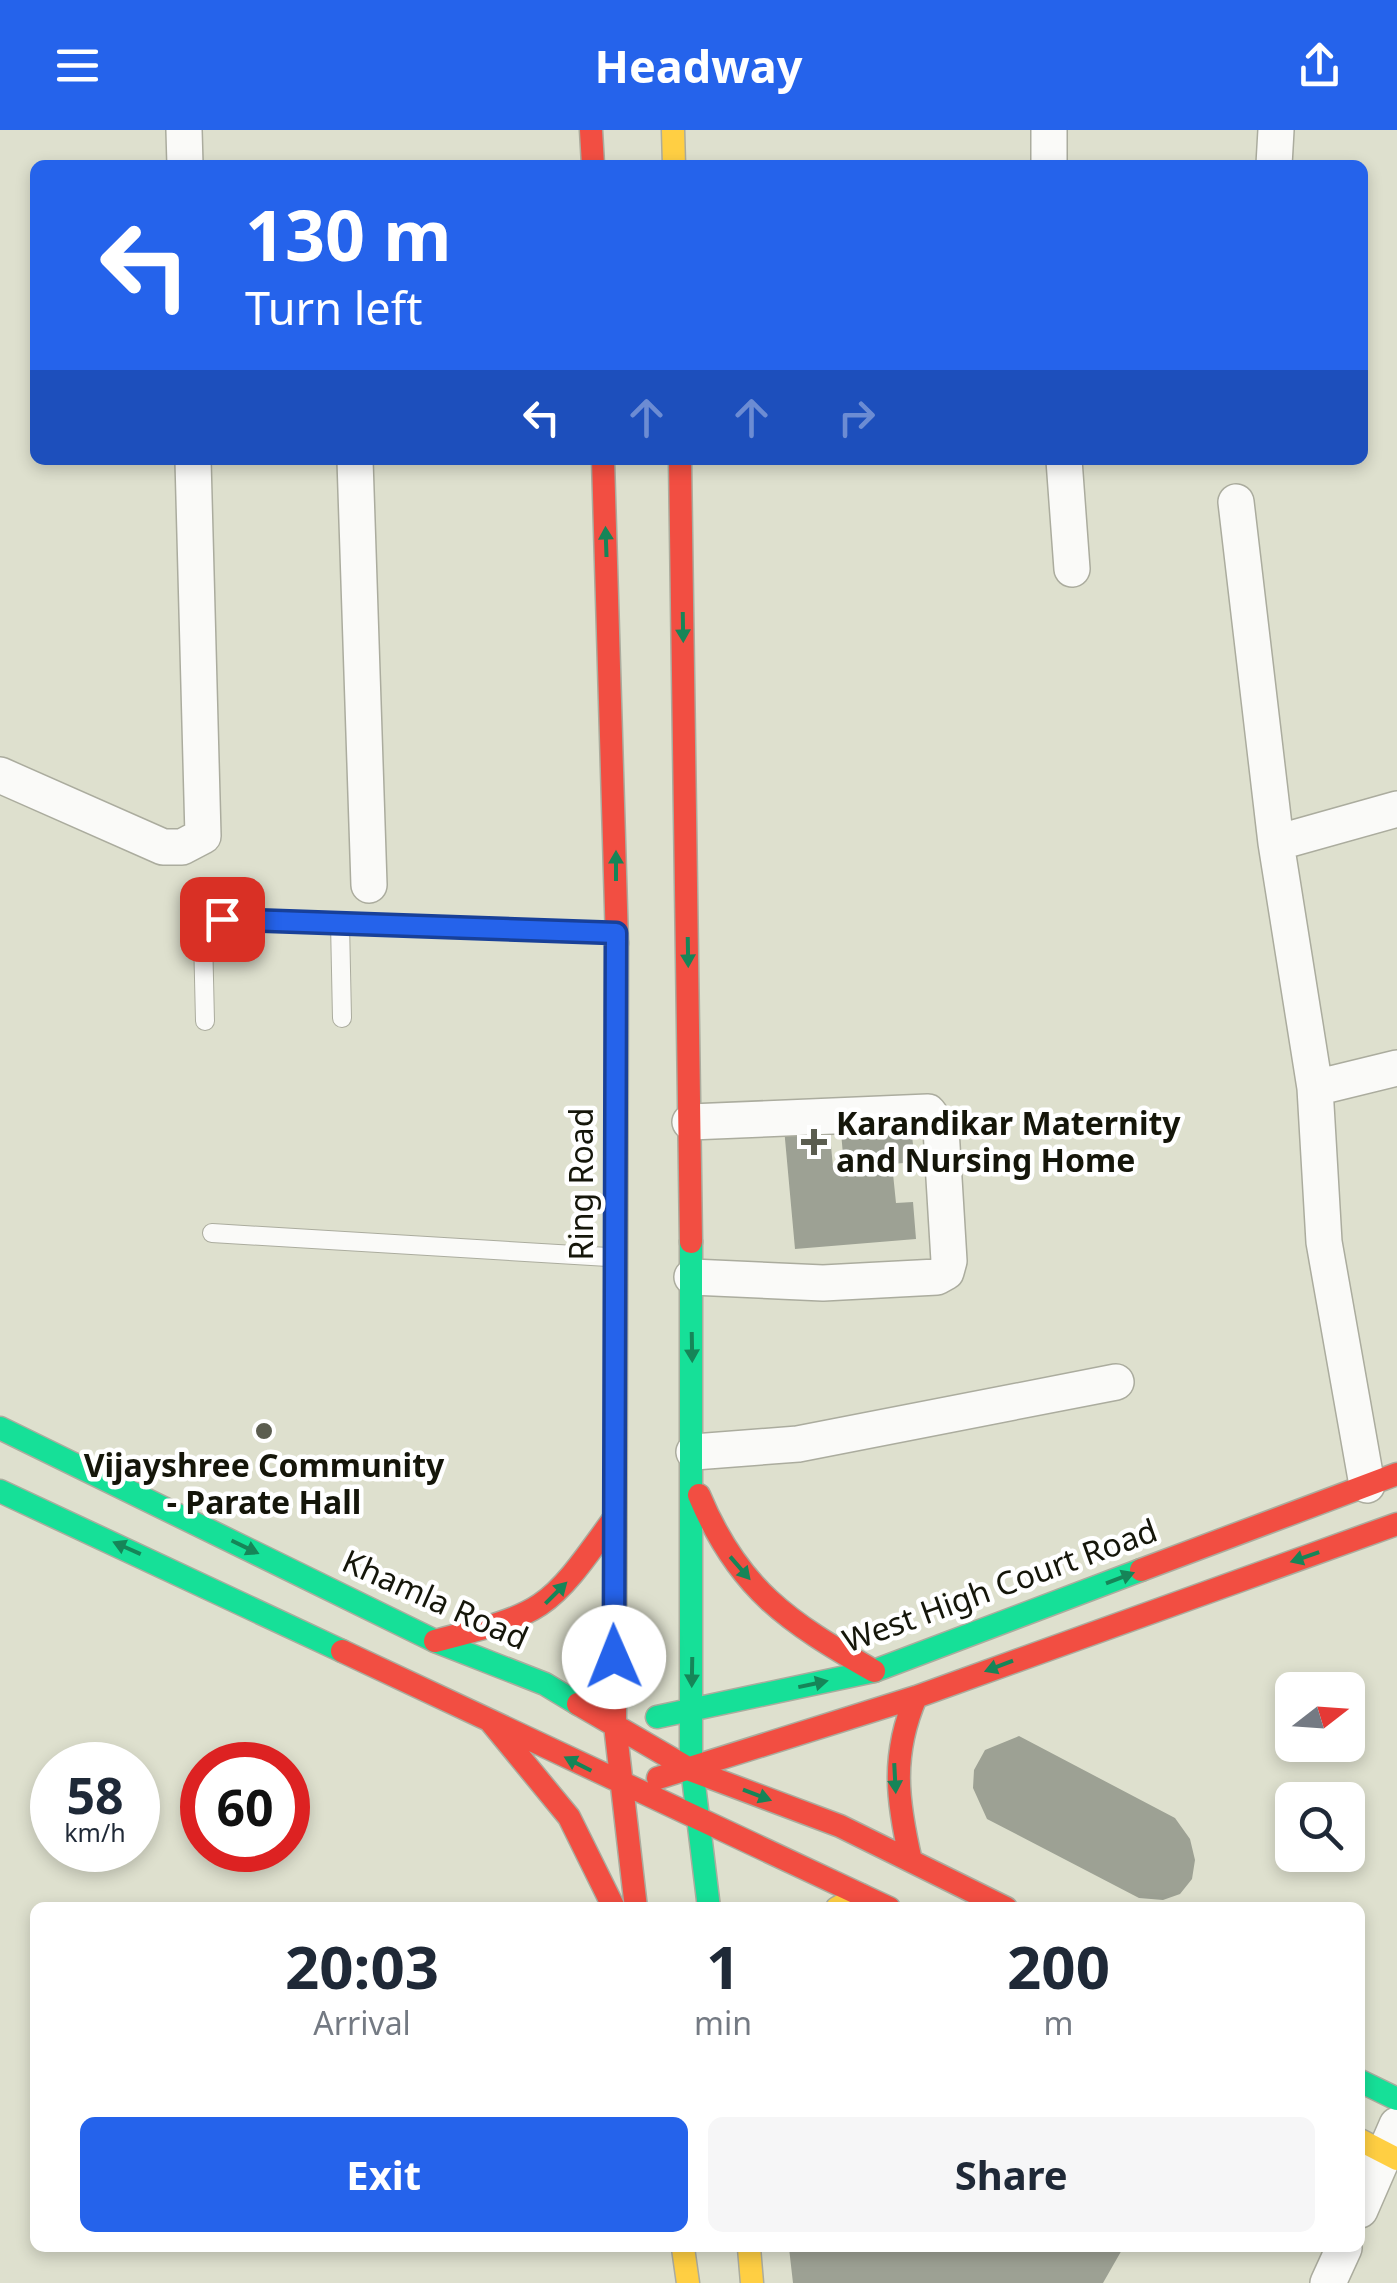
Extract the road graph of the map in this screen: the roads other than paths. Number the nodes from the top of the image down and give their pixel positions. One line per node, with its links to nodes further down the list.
1 (184, 130): 6 (street)
2 (592, 130): 7 (main road)
3 (674, 130): 8 (main road)
4 (1049, 130): 9 (street)
5 (1276, 130): 10 (street)
6 (185, 160)
7 (593, 160)
8 (674, 160)
9 (1049, 160)
10 (1274, 160)
11 (193, 465): 18 (street)
12 (355, 465): 21 (street)
13 (603, 465): 23 (main road, Ring Road, one-way to 13)
14 (680, 465): 28 (main road, one-way to 28)
15 (1064, 465): 17 (street)
16 (1236, 502): 20 (street)
17 (1072, 570)
18 (0, 775)
19 (1397, 809): 20 (street)
20 (1276, 844): 27 (street)
21 (369, 885)
22 (340, 923): 23 (lane); 24 (lane); 25 (lane)
23 (616, 933): 30 (main road, Ring Road)
24 (342, 1018)
25 (205, 1022)
26 (1397, 1068): 27 (street)
27 (1315, 1088): 35 (street)
28 (690, 1122): 31 (main road); 31 (street)
29 (212, 1233): 30 (lane)
30 (614, 1257): 37 (main road, Ring Road)
31 (692, 1276): 34 (main road, one-way to 34)
32 (1116, 1382): 34 (street)
33 (0, 1428): 39 (main road, Khamla Road, one-way to 39)
34 (694, 1467): 40 (main road, one-way to 40); 42 (main road, one-way to 42)
35 (1382, 1479): 40 (main road, West High Court Road, one-way to 35)
36 (0, 1491): 43 (main road, one-way to 36)
37 (612, 1521): 39 (main road, one-way to 37); 44 (main road, Ring Road)
38 (1397, 1524): 41 (main road, one-way to 41)
39 (435, 1641): 44 (main road, Khamla Road)
40 (874, 1671): 42 (main road, West High Court Road, one-way to 40)
41 (916, 1697): 45 (main road); 48 (main road, one-way to 48)
42 (691, 1710): 44 (main road, West High Court Road); 45 (main road)
43 (490, 1720): 46 (main road, one-way to 43); 50 (main road)
44 (615, 1725): 45 (main road, Khamla Road); 46 (main road, Ring Road)
45 (693, 1771): 46 (main road); 47 (main road); 48 (main road, Khamla Road, one-way to 48)
46 (620, 1785): 47 (main road); 51 (main road, Ring Road)
47 (696, 1816): 49 (main road); 52 (main road)
48 (911, 1861): 55 (main road, Khamla Road)
49 (862, 1894): 53 (main road); 54 (main road)
50 (611, 1902)
51 (635, 1902)
52 (708, 1902)
53 (848, 1902)
54 (877, 1902)
55 (994, 1902)
56 (1365, 2083): 57 (main road)
57 (1397, 2099)
58 (1385, 2144): 59 (street)
59 (1365, 2197)
60 (684, 2252): 63 (main road)
61 (748, 2252): 64 (main road)
62 (1342, 2252): 65 (street)
63 (688, 2283)
64 (752, 2283)
65 (1328, 2283)

